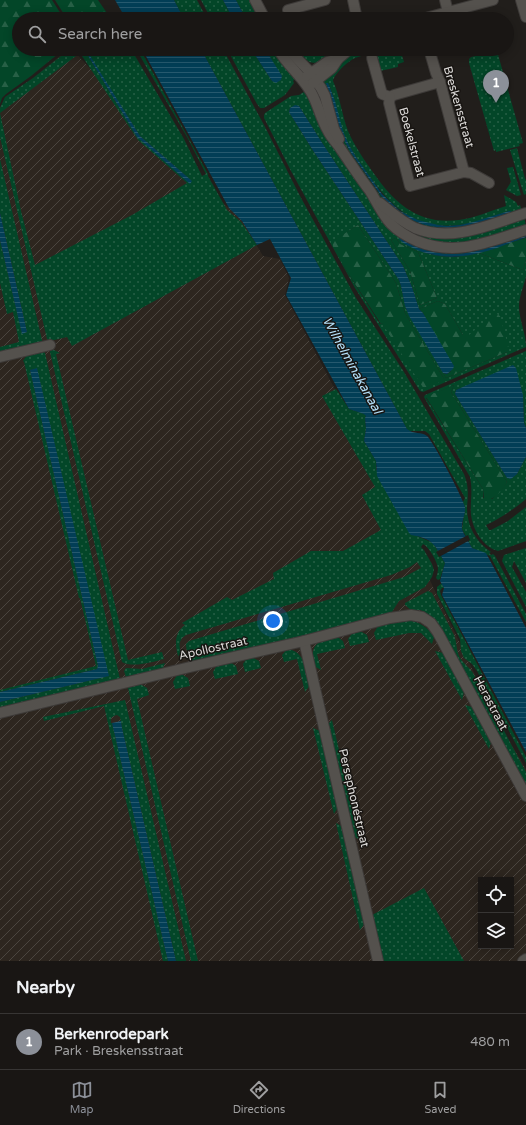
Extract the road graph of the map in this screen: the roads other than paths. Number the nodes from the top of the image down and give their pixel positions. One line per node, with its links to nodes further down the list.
1 (255, 0): 8 (street)
2 (325, 0): 7 (street)
3 (353, 0): 9 (street)
4 (445, 0): 10 (street)
5 (521, 0): 11 (street)
6 (488, 1): 10 (street)
7 (288, 10)
8 (261, 12)
9 (356, 12)
10 (448, 12)
11 (526, 17)
12 (282, 56): 19 (street)
13 (294, 56): 17 (street)
14 (342, 56): 17 (street)
15 (431, 56): 18 (street, Breskensstraat)
16 (372, 58): 20 (street, Boekelstraat)
17 (314, 77): 19 (street); 21 (street)
18 (440, 82): 20 (street, Boekelstraat); 22 (street, Breskensstraat)
19 (305, 83): 21 (street)
20 (390, 97): 22 (street, Boekelstraat)
21 (341, 149): 24 (street)
22 (464, 172): 23 (street)
23 (488, 183)
24 (376, 201): 25 (street); 26 (street)
25 (526, 213)
26 (526, 230)
27 (50, 344): 28 (street)
28 (0, 357)
29 (431, 623): 30 (street, Apollostraat); 32 (street, Herastraat)
30 (304, 641): 31 (street, Apollostraat); 34 (street, Persephonéstraat)
31 (0, 713)
32 (526, 796)
33 (526, 959): 35 (street)
34 (378, 961)
35 (523, 961)

